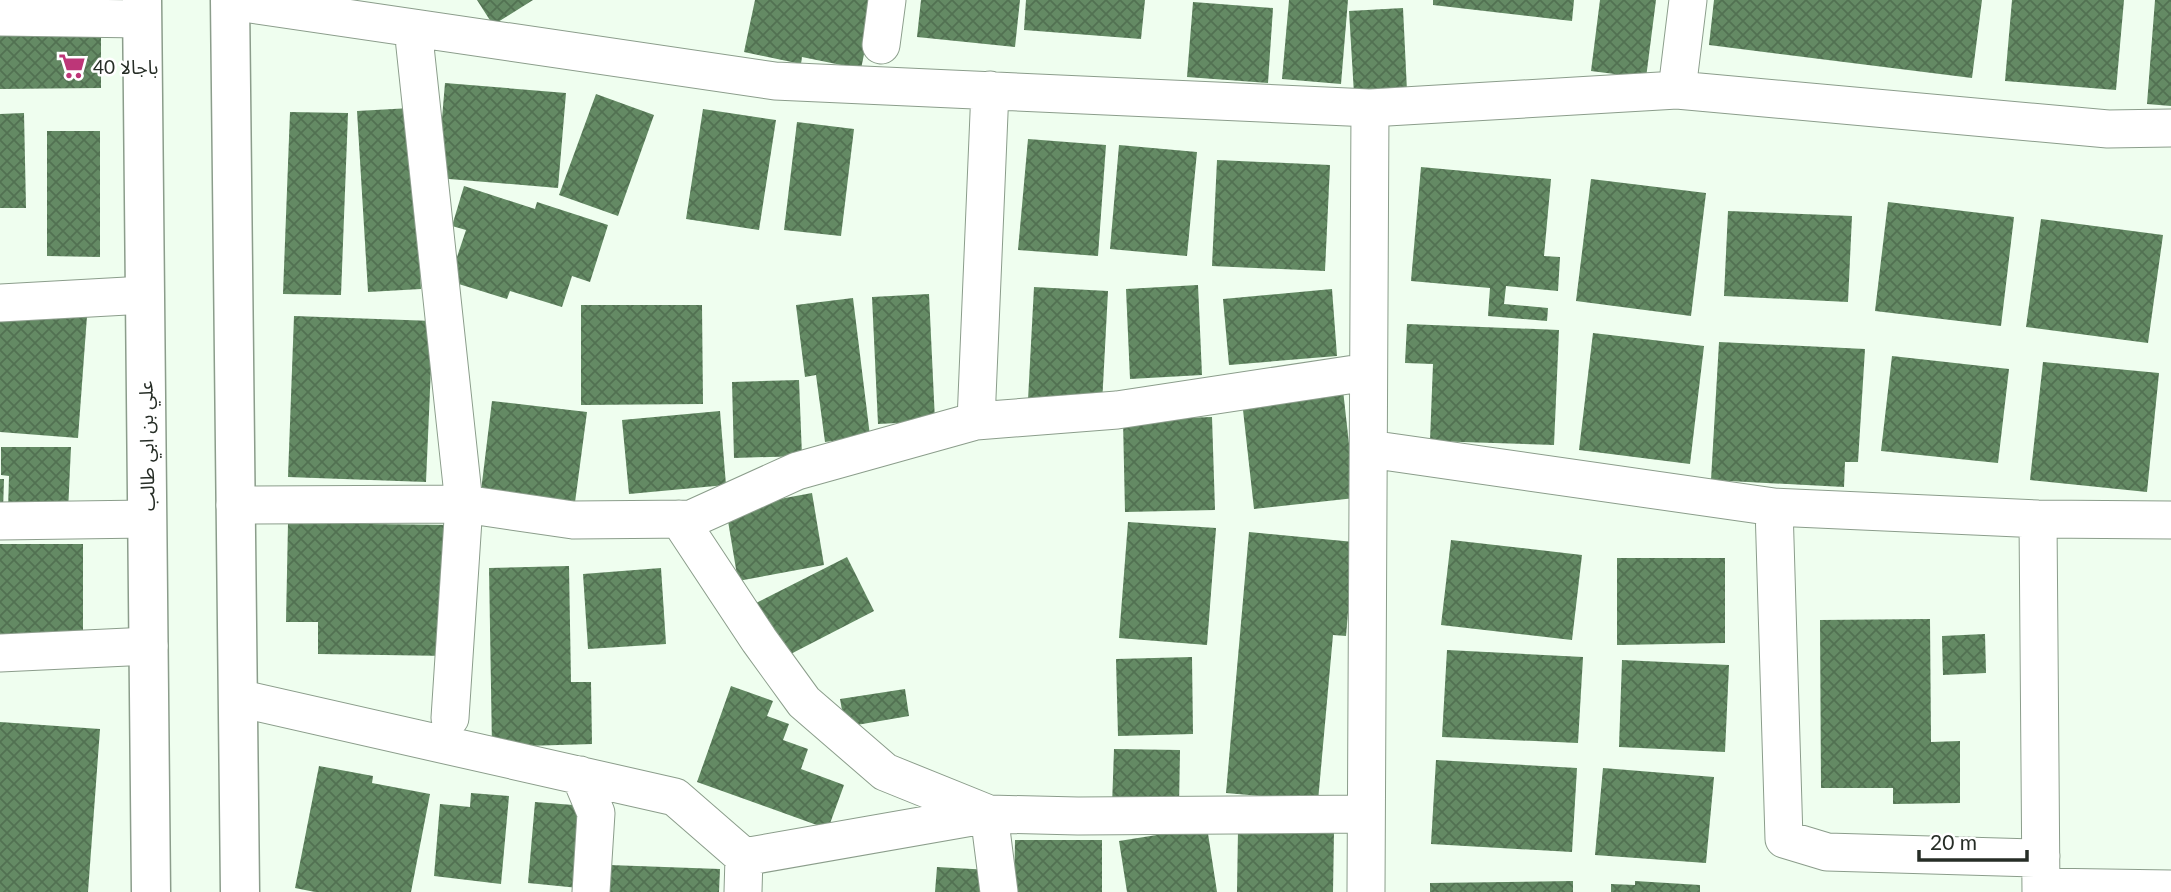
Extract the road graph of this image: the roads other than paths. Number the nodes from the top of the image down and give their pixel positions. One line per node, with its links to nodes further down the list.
1 (887, 0): 7 (street)
2 (1688, 0): 9 (street)
3 (230, 1): 6 (street); 18 (main road)
4 (142, 9): 5 (street); 12 (main road, علي بن ابي طالب)
5 (0, 17)
6 (413, 28): 8 (street); 17 (street)
7 (881, 45)
8 (990, 90): 10 (street); 15 (street)
9 (1677, 90): 10 (street); 11 (street)
10 (1370, 108): 14 (street)
11 (2171, 128)
12 (145, 295): 13 (street); 20 (main road, علي بن ابي طالب)
13 (0, 303)
14 (1368, 372): 15 (street); 16 (street)
15 (976, 421): 21 (street)
16 (1370, 449): 19 (street); 31 (street)
17 (464, 504): 18 (street); 21 (street); 28 (street)
18 (235, 505): 27 (main road)
19 (1774, 507): 22 (street); 33 (street)
20 (147, 519): 24 (street); 25 (main road, علي بن ابي طالب)
21 (679, 519): 30 (street)
22 (2038, 519): 23 (street); 33 (street)
23 (2171, 520)
24 (0, 521)
25 (149, 646): 26 (street); 35 (main road, علي بن ابي طالب)
26 (0, 653)
27 (238, 698): 29 (street); 36 (main road)
28 (450, 718)
29 (580, 775): 32 (street); 37 (street)
30 (989, 814): 31 (street); 32 (street); 38 (street)
31 (1366, 814): 39 (street)
32 (743, 874)
33 (2041, 878): 34 (street)
34 (2171, 888)
35 (151, 892)
36 (240, 892)
37 (592, 892)
38 (999, 892)
39 (1367, 892)

